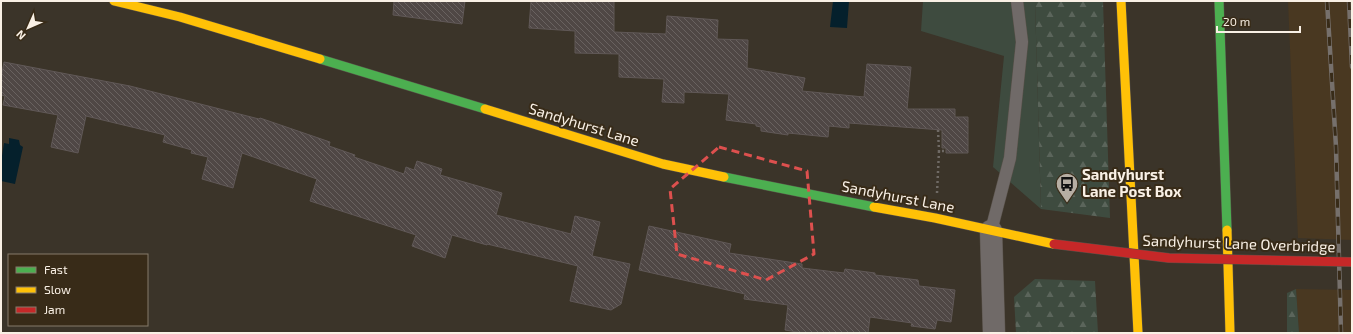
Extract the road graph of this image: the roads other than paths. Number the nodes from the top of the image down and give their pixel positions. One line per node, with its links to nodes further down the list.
1 (114, 1): 5 (main road, Sandyhurst Lane)
2 (1017, 1): 5 (lane)
3 (1121, 1): 9 (main road)
4 (1219, 1): 10 (main road)
5 (991, 231): 6 (main road, Sandyhurst Lane); 8 (street)
6 (1054, 244): 7 (main road, Sandyhurst Lane Overbridge, bridge)
7 (1352, 262)
8 (994, 333)
9 (1138, 333)
10 (1230, 333)

